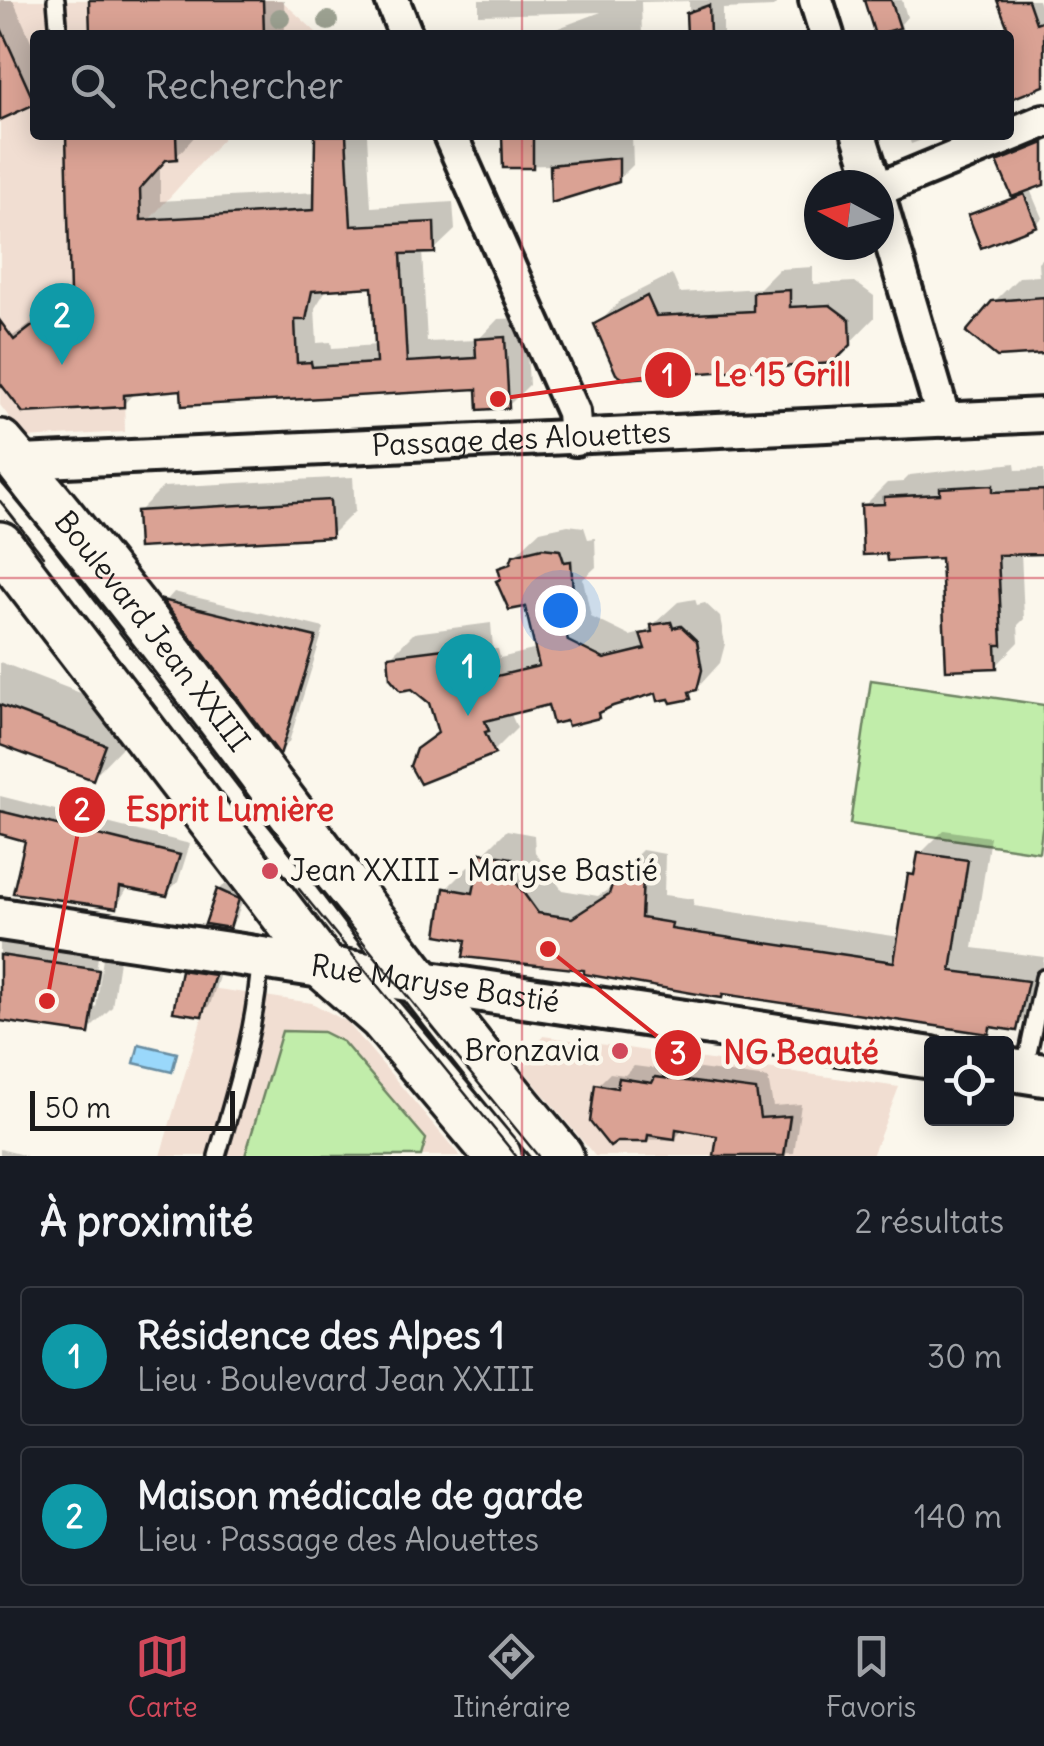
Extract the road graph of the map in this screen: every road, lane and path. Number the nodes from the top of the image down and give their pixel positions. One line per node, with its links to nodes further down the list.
1 (56, 0): 4 (lane)
2 (392, 0): 5 (street)
3 (816, 0): 6 (street)
4 (58, 23)
5 (404, 30)
6 (825, 30)
7 (1044, 121): 8 (street)
8 (1014, 133)
9 (452, 140): 17 (street)
10 (861, 140): 12 (street)
11 (996, 140): 13 (street)
12 (871, 170)
13 (894, 180)
14 (894, 249): 16 (street)
15 (1044, 415): 16 (street, Passage des Alouettes)
16 (944, 420): 17 (street, Passage des Alouettes)
17 (574, 439): 18 (street, Passage des Alouettes)
18 (5, 456): 24 (main road, Boulevard Jean XXIII)
19 (0, 545): 22 (main road)
20 (0, 919): 21 (street, Rue Maryse Bastié)
21 (260, 958): 22 (street, Rue Maryse Bastié); 27 (lane)
22 (324, 967): 24 (street, Rue Maryse Bastié); 28 (main road)
23 (1044, 978): 26 (lane)
24 (420, 983): 25 (street, Rue Maryse Bastié); 29 (main road, Boulevard Jean XXIII)
25 (924, 1057)
26 (1025, 1072)
27 (216, 1156)
28 (498, 1156)
29 (560, 1156)

